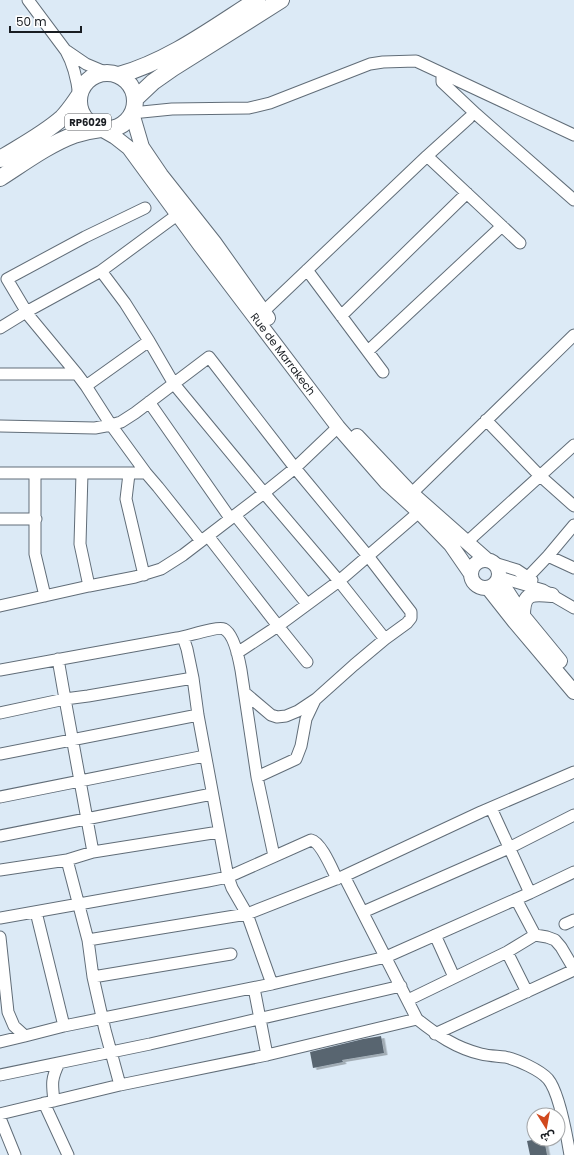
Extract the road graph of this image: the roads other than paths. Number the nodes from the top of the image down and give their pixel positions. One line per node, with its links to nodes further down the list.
1 (28, 0): 4 (street, RP6029)
2 (257, 0): 6 (highway)
3 (281, 0): 8 (highway)
4 (66, 51): 6 (street, RP6029); 7 (street, RP6029)
5 (442, 73): 8 (street); 11 (street); 16 (street)
6 (112, 74): 7 (highway); 8 (highway, RP6029)
7 (79, 96): 10 (highway, RP6029); 13 (highway)
8 (134, 104): 10 (highway, RP6029); 24 (main road, Rue de Marrakech / RP6029)
9 (469, 118): 12 (street)
10 (101, 129): 14 (highway); 18 (main road, Rue de Marrakech / RP6029)
11 (574, 135)
12 (427, 156): 15 (street); 21 (street)
13 (0, 159)
14 (0, 178)
15 (467, 193): 19 (street); 25 (street)
16 (574, 200)
17 (145, 208): 23 (street)
18 (177, 215): 22 (street); 39 (main road, Rue de Marrakech / RP6029)
19 (502, 226): 20 (street); 29 (street)
20 (520, 243)
21 (307, 270): 24 (street); 25 (street)
22 (101, 271): 23 (street); 28 (street)
23 (26, 312): 26 (street); 32 (street)
24 (263, 312): 49 (main road, Rue de Marrakech / RP6029)
25 (342, 316): 29 (street)
26 (0, 328)
27 (574, 335): 36 (street)
28 (149, 340): 33 (street); 34 (street)
29 (368, 351): 30 (street)
30 (383, 372)
31 (0, 374): 32 (street)
32 (77, 374): 34 (street)
33 (174, 384): 35 (street); 41 (street); 48 (street)
34 (86, 386): 37 (street)
35 (149, 402): 37 (street); 52 (street)
36 (486, 420): 47 (street); 49 (street)
37 (111, 425): 38 (street); 44 (street)
38 (0, 426)
39 (338, 427): 41 (street); 51 (main road, Rue de Marrakech / RP6029)
40 (574, 445): 47 (street)
41 (295, 468): 48 (street); 58 (street)
42 (0, 473): 43 (street)
43 (35, 473): 45 (street); 54 (street)
44 (146, 473): 46 (street); 56 (street)
45 (82, 474): 46 (street); 67 (street)
46 (129, 474): 62 (street)
47 (540, 476): 50 (street); 57 (street)
48 (264, 493): 52 (street); 65 (street)
49 (412, 494): 57 (main road, Rue de Marrakech / RP6029)
50 (574, 506)
51 (419, 512): 58 (street); 63 (main road, Rue de Marrakech / RP6029)
52 (233, 517): 56 (street); 70 (street)
53 (0, 519): 54 (street)
54 (36, 519): 69 (street)
55 (574, 525): 59 (street)
56 (204, 539): 62 (street); 74 (street)
57 (467, 542): 60 (main road, Rue de Marrakech / RP6029)
58 (368, 556): 65 (street); 76 (street)
59 (548, 556): 61 (street); 64 (street)
60 (491, 562): 63 (main road); 64 (street, Rue de Marrakech / RP6029); 66 (main road, RP6029)
61 (574, 568)
62 (144, 574): 67 (street)
63 (471, 574): 66 (main road, RP6029)
64 (528, 577): 68 (street, Rue de Marrakech / RP6029)
65 (339, 581): 70 (street); 76 (street)
66 (495, 581): 68 (street, Rue de Marrakech / RP6029); 73 (main road); 83 (main road)
67 (89, 586): 69 (street)
68 (548, 593): 72 (street, Rue de Marrakech / RP6029); 73 (main road)
69 (45, 596): 71 (street)
70 (307, 604): 74 (street)
71 (0, 606)
72 (574, 608)
73 (523, 616): 82 (main road)
74 (278, 626): 77 (street); 79 (street)
75 (184, 637): 77 (street); 78 (street); 81 (street)
76 (385, 640): 86 (street)
77 (237, 653): 84 (street)
78 (58, 659): 80 (street); 85 (street)
79 (307, 662)
80 (0, 670)
81 (193, 678): 85 (street); 88 (street)
82 (574, 678)
83 (574, 692)
84 (244, 693): 86 (street); 93 (street)
85 (64, 699): 87 (street); 89 (street)
86 (316, 699): 93 (street)
87 (0, 713)
88 (198, 715): 89 (street); 91 (street)
89 (72, 740): 90 (street); 94 (street)
90 (0, 754)
91 (206, 756): 94 (street); 95 (street)
92 (574, 772): 97 (street)
93 (257, 777): 104 (street)
94 (80, 781): 96 (street); 99 (street)
95 (212, 794): 99 (street); 100 (street)
96 (0, 796)
97 (491, 808): 102 (street); 109 (street)
98 (574, 816): 102 (street)
99 (87, 820): 101 (street); 103 (street)
100 (219, 832): 103 (street); 108 (street)
101 (0, 836)
102 (509, 848): 110 (street); 114 (street)
103 (93, 852): 105 (street)
104 (274, 856): 108 (street); 109 (street)
105 (67, 860): 106 (street); 112 (street)
106 (0, 870)
107 (574, 872): 110 (street)
108 (228, 877): 112 (street); 115 (street)
109 (340, 877): 114 (street); 115 (street)
110 (530, 893): 111 (street)
111 (516, 899): 117 (street); 118 (street)
112 (78, 904): 113 (street); 120 (street)
113 (36, 912): 116 (street); 135 (street)
114 (363, 912): 123 (street)
115 (247, 914): 120 (street); 127 (street)
116 (0, 918)
117 (435, 935): 123 (street); 126 (street)
118 (535, 935): 121 (street); 124 (street)
119 (0, 937): 137 (street)
120 (88, 940): 125 (street)
121 (506, 952): 126 (street); 130 (street)
122 (231, 954): 125 (street)
123 (386, 957): 127 (street); 128 (street)
124 (574, 970): 130 (street)
125 (93, 977): 132 (street)
126 (454, 977): 131 (street)
127 (272, 984): 129 (street)
128 (401, 986): 131 (street); 133 (street)
129 (254, 988): 132 (street); 133 (street)
130 (527, 992): 136 (street)
131 (408, 1000): 134 (street)
132 (102, 1018): 135 (street); 139 (street)
133 (260, 1019): 139 (street); 140 (street)
134 (417, 1019): 136 (street); 140 (street)
135 (64, 1026): 137 (street)
136 (435, 1034): 149 (street)
137 (25, 1036): 138 (street)
138 (0, 1042)
139 (111, 1053): 141 (street); 143 (street)
140 (267, 1055): 143 (street)
141 (59, 1063): 142 (street); 144 (street)
142 (0, 1075)
143 (120, 1085): 144 (street)
144 (49, 1102): 145 (street); 148 (street)
145 (0, 1114)
146 (0, 1118): 147 (street)
147 (15, 1155)
148 (68, 1155)
149 (570, 1155)

